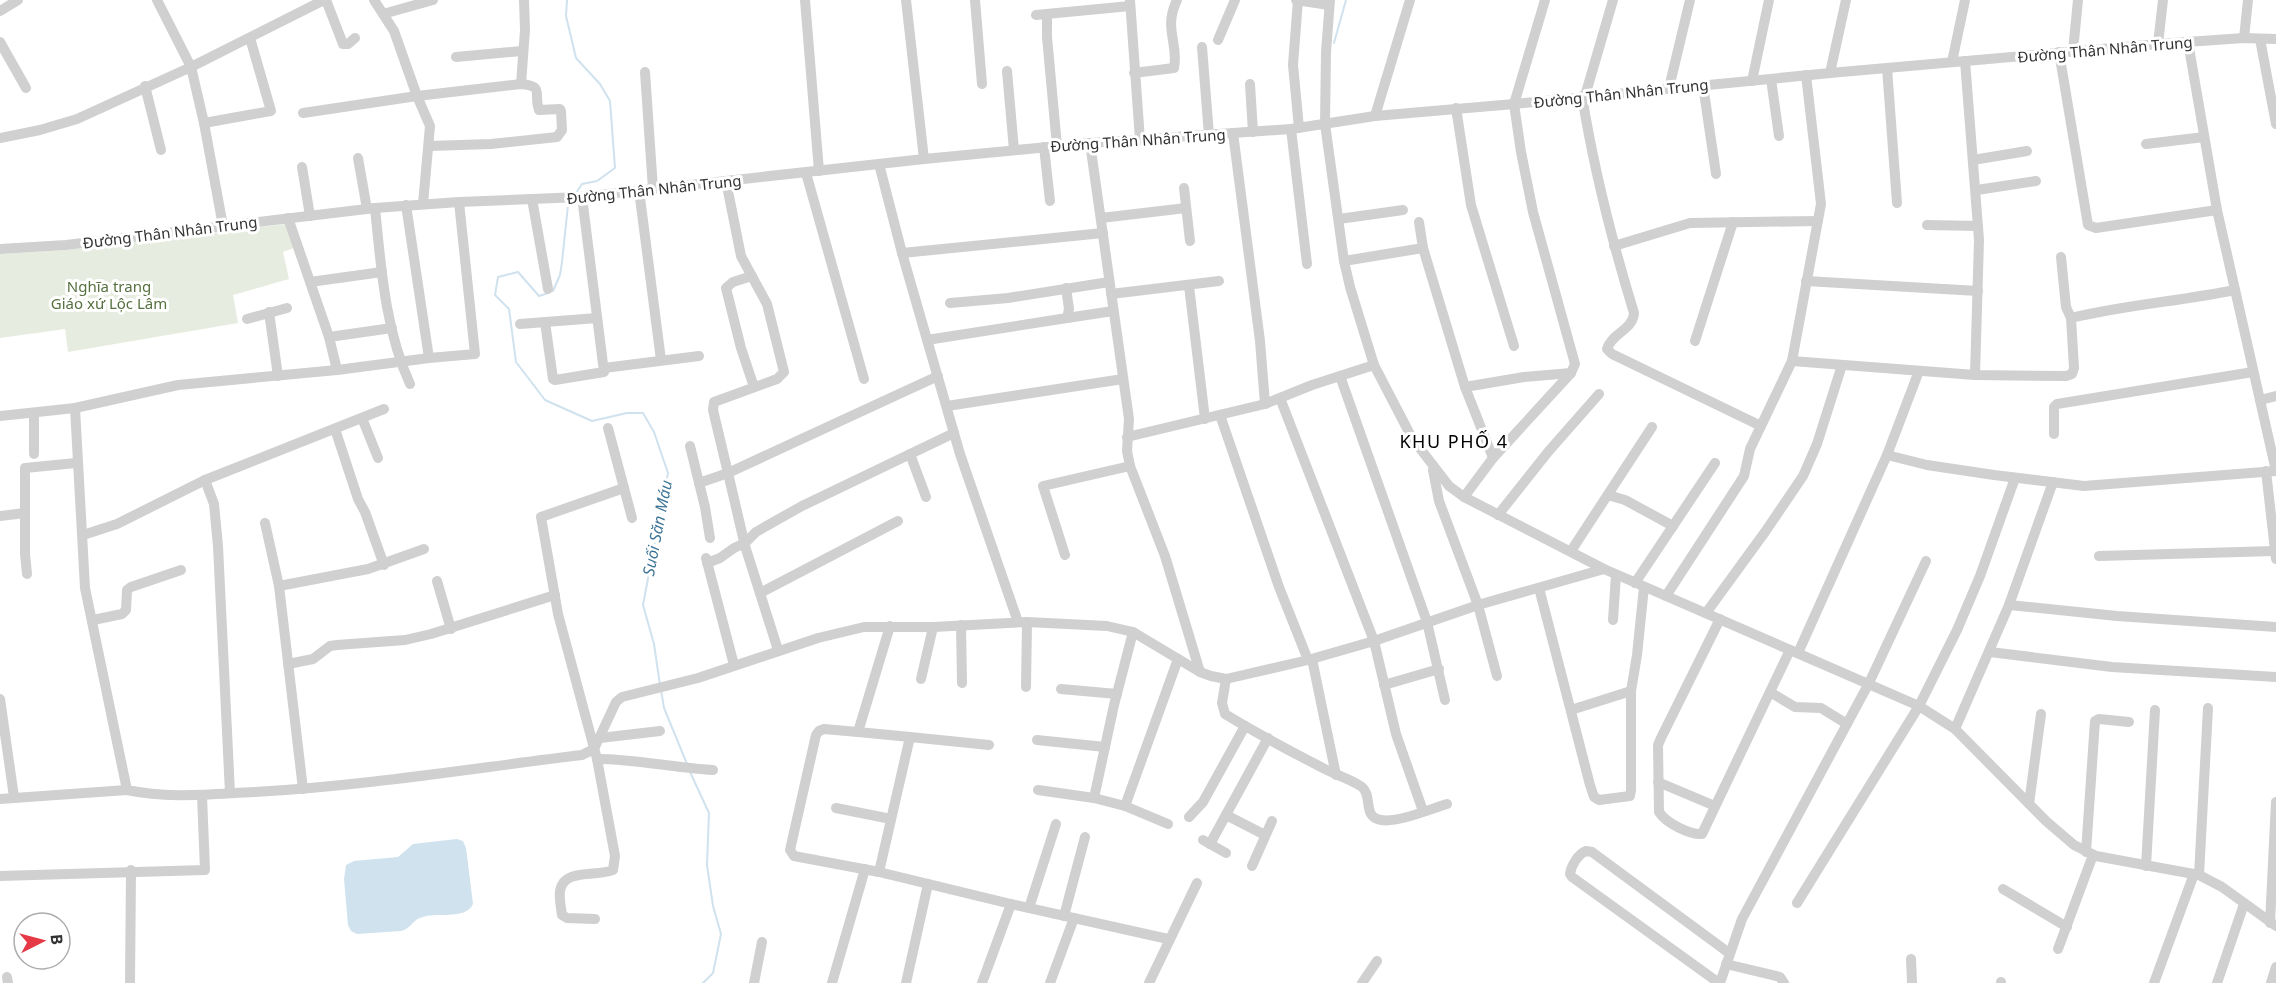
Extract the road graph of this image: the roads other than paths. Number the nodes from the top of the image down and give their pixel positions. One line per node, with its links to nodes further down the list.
1 (18, 0): 25 (street)
2 (157, 0): 43 (street)
3 (325, 0): 27 (street); 28 (street)
4 (374, 0): 26 (street)
5 (433, 0): 26 (street)
6 (524, 0): 37 (street)
7 (805, 0): 89 (street)
8 (906, 0): 85 (street)
9 (975, 0): 53 (street)
10 (1177, 0): 47 (street)
11 (1235, 0): 32 (street)
12 (1297, 0): 24 (street); 68 (street)
13 (1410, 0): 64 (street)
14 (1545, 0): 61 (street)
15 (1613, 0): 60 (street)
16 (1690, 0): 58 (street)
17 (1769, 0): 51 (street)
18 (1846, 0): 48 (street)
19 (1965, 0): 42 (street)
20 (2078, 0): 38 (street)
21 (2163, 0): 35 (street)
22 (2248, 0): 29 (street)
23 (1130, 3): 47 (street); 79 (street)
24 (1330, 3): 66 (street)
25 (0, 12)
26 (383, 14): 59 (street)
27 (250, 38): 43 (street); 65 (street)
28 (355, 38)
29 (2244, 38): 30 (street, Đường Thân Nhân Trung); 34 (street, Đường Thân Nhân Trung)
30 (2260, 39): 31 (street, Đường Thân Nhân Trung); 67 (street)
31 (2276, 39)
32 (1218, 40)
33 (0, 42): 57 (street)
34 (2188, 42): 35 (street, Đường Thân Nhân Trung); 73 (street)
35 (2158, 44): 38 (street, Đường Thân Nhân Trung)
36 (1202, 47): 71 (street)
37 (522, 51): 40 (street); 52 (street)
38 (2073, 51): 39 (street, Đường Thân Nhân Trung)
39 (2059, 52): 41 (street, Đường Thân Nhân Trung); 108 (street)
40 (456, 57)
41 (1965, 62): 42 (street, Đường Thân Nhân Trung); 86 (street)
42 (1952, 63): 44 (street, Đường Thân Nhân Trung)
43 (191, 67): 56 (street); 65 (street)
44 (1887, 68): 48 (street, Đường Thân Nhân Trung); 102 (street)
45 (1007, 71): 82 (street)
46 (645, 72): 95 (street)
47 (1134, 73): 75 (street)
48 (1830, 73): 49 (street, Đường Thân Nhân Trung)
49 (1806, 75): 50 (street, Đường Thân Nhân Trung); 113 (street)
50 (1771, 79): 51 (street, Đường Thân Nhân Trung); 72 (street)
51 (1752, 81): 55 (street, Đường Thân Nhân Trung)
52 (521, 84): 59 (street); 78 (street)
53 (982, 84)
54 (1250, 84): 69 (street)
55 (1703, 85): 58 (street, Đường Thân Nhân Trung); 91 (street)
56 (145, 86): 74 (street); 81 (street)
57 (26, 88)
58 (1669, 88): 60 (street, Đường Thân Nhân Trung)
59 (417, 96): 63 (street); 78 (street)
60 (1584, 96): 61 (street, Đường Thân Nhân Trung); 121 (street)
61 (1514, 104): 62 (street, Đường Thân Nhân Trung); 166 (street)
62 (1456, 108): 64 (street, Đường Thân Nhân Trung); 154 (street)
63 (303, 113)
64 (1375, 116): 66 (street, Đường Thân Nhân Trung)
65 (204, 123): 117 (street)
66 (1325, 124): 68 (street, Đường Thân Nhân Trung); 112 (street)
67 (2276, 124)
68 (1295, 128): 69 (street, Đường Thân Nhân Trung); 127 (street)
69 (1253, 132): 70 (street, Đường Thân Nhân Trung)
70 (1233, 133): 71 (street, Đường Thân Nhân Trung); 180 (street)
71 (1209, 135): 75 (street, Đường Thân Nhân Trung)
72 (1779, 136)
73 (2204, 137): 77 (street); 108 (street)
74 (0, 138)
75 (1140, 140): 76 (street, Đường Thân Nhân Trung)
76 (1090, 143): 79 (street, Đường Thân Nhân Trung); 111 (street)
77 (2146, 144)
78 (429, 146): 103 (street)
79 (1058, 146): 80 (street, Đường Thân Nhân Trung)
80 (1044, 147): 82 (street, Đường Thân Nhân Trung); 100 (street)
81 (161, 150)
82 (1014, 150): 85 (street, Đường Thân Nhân Trung)
83 (2027, 151): 86 (street)
84 (358, 158): 106 (street)
85 (924, 159): 87 (street, Đường Thân Nhân Trung)
86 (1973, 160): 97 (street)
87 (879, 164): 89 (street, Đường Thân Nhân Trung); 124 (street)
88 (302, 167): 109 (street)
89 (819, 171): 90 (street, Đường Thân Nhân Trung)
90 (806, 173): 92 (street, Đường Thân Nhân Trung); 171 (street)
91 (1716, 174)
92 (726, 181): 95 (street, Đường Thân Nhân Trung); 129 (street)
93 (2036, 182): 97 (street)
94 (1184, 188): 105 (street)
95 (653, 189): 96 (street, Đường Thân Nhân Trung)
96 (639, 190): 98 (street, Đường Thân Nhân Trung); 157 (street)
97 (1977, 190): 118 (street)
98 (581, 197): 99 (street, Đường Thân Nhân Trung); 144 (street)
99 (532, 199): 101 (street, Đường Thân Nhân Trung); 136 (street)
100 (1050, 201)
101 (459, 202): 103 (street, Đường Thân Nhân Trung); 156 (street)
102 (1898, 203)
103 (423, 204): 104 (street, Đường Thân Nhân Trung)
104 (406, 205): 106 (street, Đường Thân Nhân Trung); 156 (street)
105 (1186, 208): 111 (street); 120 (street)
106 (371, 209): 109 (street, Đường Thân Nhân Trung); 128 (street)
107 (1404, 210): 112 (street)
108 (2217, 210): 137 (street)
109 (310, 216): 110 (street, Đường Thân Nhân Trung)
110 (288, 218): 117 (street, Đường Thân Nhân Trung); 132 (street)
111 (1101, 218): 119 (street)
112 (1339, 219): 126 (street)
113 (1818, 220): 115 (street); 131 (street)
114 (1419, 222): 122 (street)
115 (1733, 222): 121 (street); 153 (street)
116 (1927, 225): 118 (street)
117 (223, 226): 123 (street, Đường Thân Nhân Trung)
118 (1978, 226): 138 (street)
119 (1103, 232): 124 (street); 133 (street)
120 (1190, 241)
121 (1614, 246): 189 (street)
122 (1423, 248): 126 (street); 175 (street)
123 (0, 249)
124 (902, 253): 152 (street)
125 (2061, 257): 146 (street)
126 (1344, 261): 160 (street)
127 (1307, 264)
128 (382, 272): 132 (street); 150 (street)
129 (752, 276): 174 (street); 174 (street)
130 (1219, 281): 134 (street)
131 (1806, 281): 138 (street); 159 (street)
132 (310, 282): 151 (street)
133 (1109, 282): 135 (street); 139 (street)
134 (1189, 285): 139 (street); 188 (street)
135 (1066, 288): 140 (street); 145 (street)
136 (548, 289)
137 (2235, 290): 146 (street); 165 (street)
138 (1978, 291): 167 (street)
139 (1111, 294): 143 (street)
140 (950, 303)
141 (287, 308): 142 (street)
142 (269, 312): 147 (street); 168 (street)
143 (1113, 312): 145 (street); 172 (street)
144 (597, 318): 148 (street); 162 (street)
145 (1067, 318): 152 (street)
146 (2071, 318): 167 (street)
147 (247, 319)
148 (545, 322): 149 (street); 162 (street)
149 (520, 324)
150 (392, 328): 151 (street); 158 (street)
151 (329, 337): 163 (street)
152 (927, 340): 169 (street)
153 (1695, 341)
154 (1514, 346)
155 (699, 356): 157 (street)
156 (429, 358): 158 (street)
157 (661, 360): 162 (street)
158 (399, 361): 163 (street); 173 (street)
159 (1792, 361): 161 (street); 189 (street)
160 (1374, 365): 170 (street); 205 (street)
161 (1842, 365): 164 (street); 247 (street)
162 (604, 368)
163 (337, 370): 168 (street)
164 (1919, 370): 167 (street); 199 (street)
165 (2253, 372): 179 (street); 194 (street)
166 (1570, 373): 175 (street); 201 (street)
167 (1975, 375)
168 (278, 376): 182 (street)
169 (938, 376): 181 (street); 207 (street)
170 (1340, 376): 178 (street); 252 (street)
171 (864, 379)
172 (1123, 379): 181 (street); 195 (street)
173 (410, 384)
174 (754, 387): 207 (street)
175 (1465, 387): 201 (street)
176 (1599, 394): 217 (street)
177 (2276, 396): 179 (street)
178 (1280, 398): 180 (street); 259 (street)
179 (2260, 400): 206 (street)
180 (1265, 404): 185 (street)
181 (947, 406): 193 (street)
182 (75, 408): 184 (street); 202 (street)
183 (384, 409): 187 (street)
184 (34, 413): 186 (street); 197 (street)
185 (1220, 415): 188 (street); 264 (street)
186 (0, 416)
187 (362, 418): 192 (street); 200 (street)
188 (1205, 419): 195 (street)
189 (1761, 426): 244 (street)
190 (1653, 427): 213 (street)
191 (608, 428): 212 (street)
192 (335, 429): 209 (street); 233 (street)
193 (954, 433): 198 (street); 251 (street)
194 (2054, 435)
195 (1127, 437): 204 (street)
196 (690, 446): 211 (street)
197 (34, 453)
198 (910, 454): 214 (street); 225 (street)
199 (1887, 455): 208 (street); 261 (street)
200 (378, 458)
201 (1493, 458): 215 (street)
202 (76, 463): 216 (street); 223 (street)
203 (1715, 463): 222 (street)
204 (1130, 466): 229 (street); 268 (street)
205 (1432, 466): 215 (street); 245 (street)
206 (2272, 471): 210 (street); 228 (street)
207 (728, 473): 211 (street); 225 (street)
208 (2015, 478): 210 (street); 283 (street)
209 (205, 480): 223 (street); 307 (street)
210 (2053, 482): 246 (street)
211 (699, 483): 224 (street)
212 (624, 488): 219 (street); 243 (street)
213 (1608, 495): 222 (street); 227 (street)
214 (926, 497)
215 (1464, 497): 217 (street)
216 (25, 513): 218 (street); 236 (street)
217 (1498, 515): 227 (street)
218 (0, 516)
219 (632, 518)
220 (898, 520): 242 (street)
221 (265, 523): 240 (street)
222 (1673, 526): 239 (street)
223 (83, 535): 249 (street)
224 (710, 538)
225 (745, 543): 242 (street); 266 (street)
226 (424, 549): 233 (street)
227 (1571, 551): 234 (street)
228 (2276, 553): 230 (street); 231 (street)
229 (1065, 555)
230 (2099, 556)
231 (2276, 559)
232 (1926, 561): 274 (street)
233 (384, 565): 240 (street)
234 (1604, 569): 237 (street); 241 (street)
235 (181, 570): 249 (street)
236 (27, 574)
237 (1616, 575): 239 (street); 250 (street)
238 (437, 580): 257 (street)
239 (1639, 585): 244 (street); 278 (street)
240 (279, 586): 265 (street)
241 (1539, 588): 245 (street); 285 (street)
242 (760, 593): 260 (street)
243 (555, 595): 257 (street); 300 (street)
244 (1666, 596): 247 (street)
245 (1478, 605): 252 (street); 269 (street)
246 (2009, 605): 256 (street); 262 (street)
247 (1706, 613): 248 (street)
248 (1720, 619): 261 (street); 303 (street)
249 (93, 620): 305 (street)
250 (1613, 620)
251 (1023, 622): 253 (street); 258 (street); 276 (street)
252 (1427, 622): 259 (street); 267 (street)
253 (961, 625): 255 (street); 273 (street)
254 (890, 626): 255 (street); 260 (street); 293 (street)
255 (933, 627): 271 (street)
256 (2276, 627)
257 (451, 629): 265 (street)
258 (1133, 632): 263 (street); 280 (street)
259 (1374, 641): 264 (street); 275 (street)
260 (778, 650): 266 (street)
261 (1794, 651): 274 (street); 279 (street)
262 (1990, 652): 270 (street); 291 (street)
263 (1178, 659): 268 (street); 315 (street)
264 (1310, 660): 272 (street); 302 (street)
265 (288, 664): 304 (street)
266 (734, 665): 295 (street)
267 (1439, 669): 275 (street); 282 (street)
268 (1200, 672): 272 (street)
269 (1497, 676)
270 (2276, 676)
271 (921, 679)
272 (1226, 679): 290 (street)
273 (962, 683)
274 (1869, 683): 283 (street); 289 (street)
275 (1384, 685): 318 (street)
276 (1026, 687)
277 (1061, 689): 280 (street)
278 (1631, 691): 285 (street); 285 (street)
279 (1770, 692): 289 (street); 316 (street)
280 (1117, 694): 299 (street)
281 (0, 699): 309 (street)
282 (1445, 700)
283 (1919, 706): 291 (street); 340 (street)
284 (2208, 708): 335 (street)
285 (1571, 710)
286 (2155, 710): 331 (street)
287 (2040, 714): 314 (street)
288 (2129, 722): 329 (street)
289 (1847, 724): 351 (street)
290 (1245, 726): 296 (street); 321 (street)
291 (1955, 729): 314 (street)
292 (660, 731): 295 (street)
293 (858, 732): 294 (street); 332 (street)
294 (910, 737): 298 (street); 322 (street)
295 (600, 738): 300 (street)
296 (1268, 738): 302 (street); 320 (street)
297 (1037, 740): 299 (street)
298 (989, 746)
299 (1105, 747): 310 (street)
300 (596, 754): 301 (street); 304 (street); 345 (street)
301 (713, 770)
302 (1336, 775): 318 (street)
303 (1658, 782): 316 (street); 316 (street)
304 (303, 789): 307 (street)
305 (127, 790): 308 (street); 309 (street)
306 (1038, 790): 310 (street)
307 (230, 793): 308 (street)
308 (202, 796): 333 (street)
309 (14, 797): 311 (street)
310 (1094, 798): 315 (street)
311 (0, 799)
312 (2276, 802): 319 (street)
313 (1447, 804): 318 (street)
314 (2030, 804): 329 (street)
315 (1125, 806): 325 (street)
316 (1715, 806)
317 (836, 808): 322 (street)
318 (1423, 811)
319 (2276, 812): 346 (street)
320 (1226, 815): 326 (street); 328 (street)
321 (1189, 817)
322 (891, 819): 334 (street)
323 (1272, 821): 326 (street)
324 (1056, 824): 343 (street)
325 (1168, 824)
326 (1265, 835): 330 (street)
327 (1085, 837): 344 (street)
328 (1226, 853)
329 (2089, 854): 331 (street); 347 (street)
330 (1252, 866)
331 (2146, 866): 335 (street)
332 (865, 869): 334 (street); 357 (street)
333 (131, 870): 336 (street); 355 (street)
334 (879, 872): 338 (street)
335 (2196, 875): 342 (street); 366 (street)
336 (0, 876)
337 (1197, 883): 348 (street)
338 (927, 884): 341 (street); 358 (street)
339 (2003, 889): 347 (street)
340 (1797, 903)
341 (1011, 904): 343 (street); 359 (street)
342 (2244, 904): 346 (street); 367 (street)
343 (1029, 909): 344 (street)
344 (1069, 917): 348 (street); 360 (street)
345 (595, 919)
346 (2273, 924)
347 (2067, 927): 350 (street)
348 (1168, 939): 361 (street)
349 (762, 942): 356 (street)
350 (2058, 949)
351 (1728, 959): 363 (street); 363 (street); 364 (street)
352 (1911, 959): 365 (street)
353 (1377, 961): 362 (street)
354 (2276, 967): 368 (street)
355 (130, 983)
356 (754, 983)
357 (832, 983)
358 (906, 983)
359 (982, 983)
360 (1050, 983)
361 (1149, 983)
362 (1362, 983)
363 (1720, 983)
364 (1784, 983)
365 (1912, 983)
366 (2154, 983)
367 (2217, 983)
368 (2271, 983)

